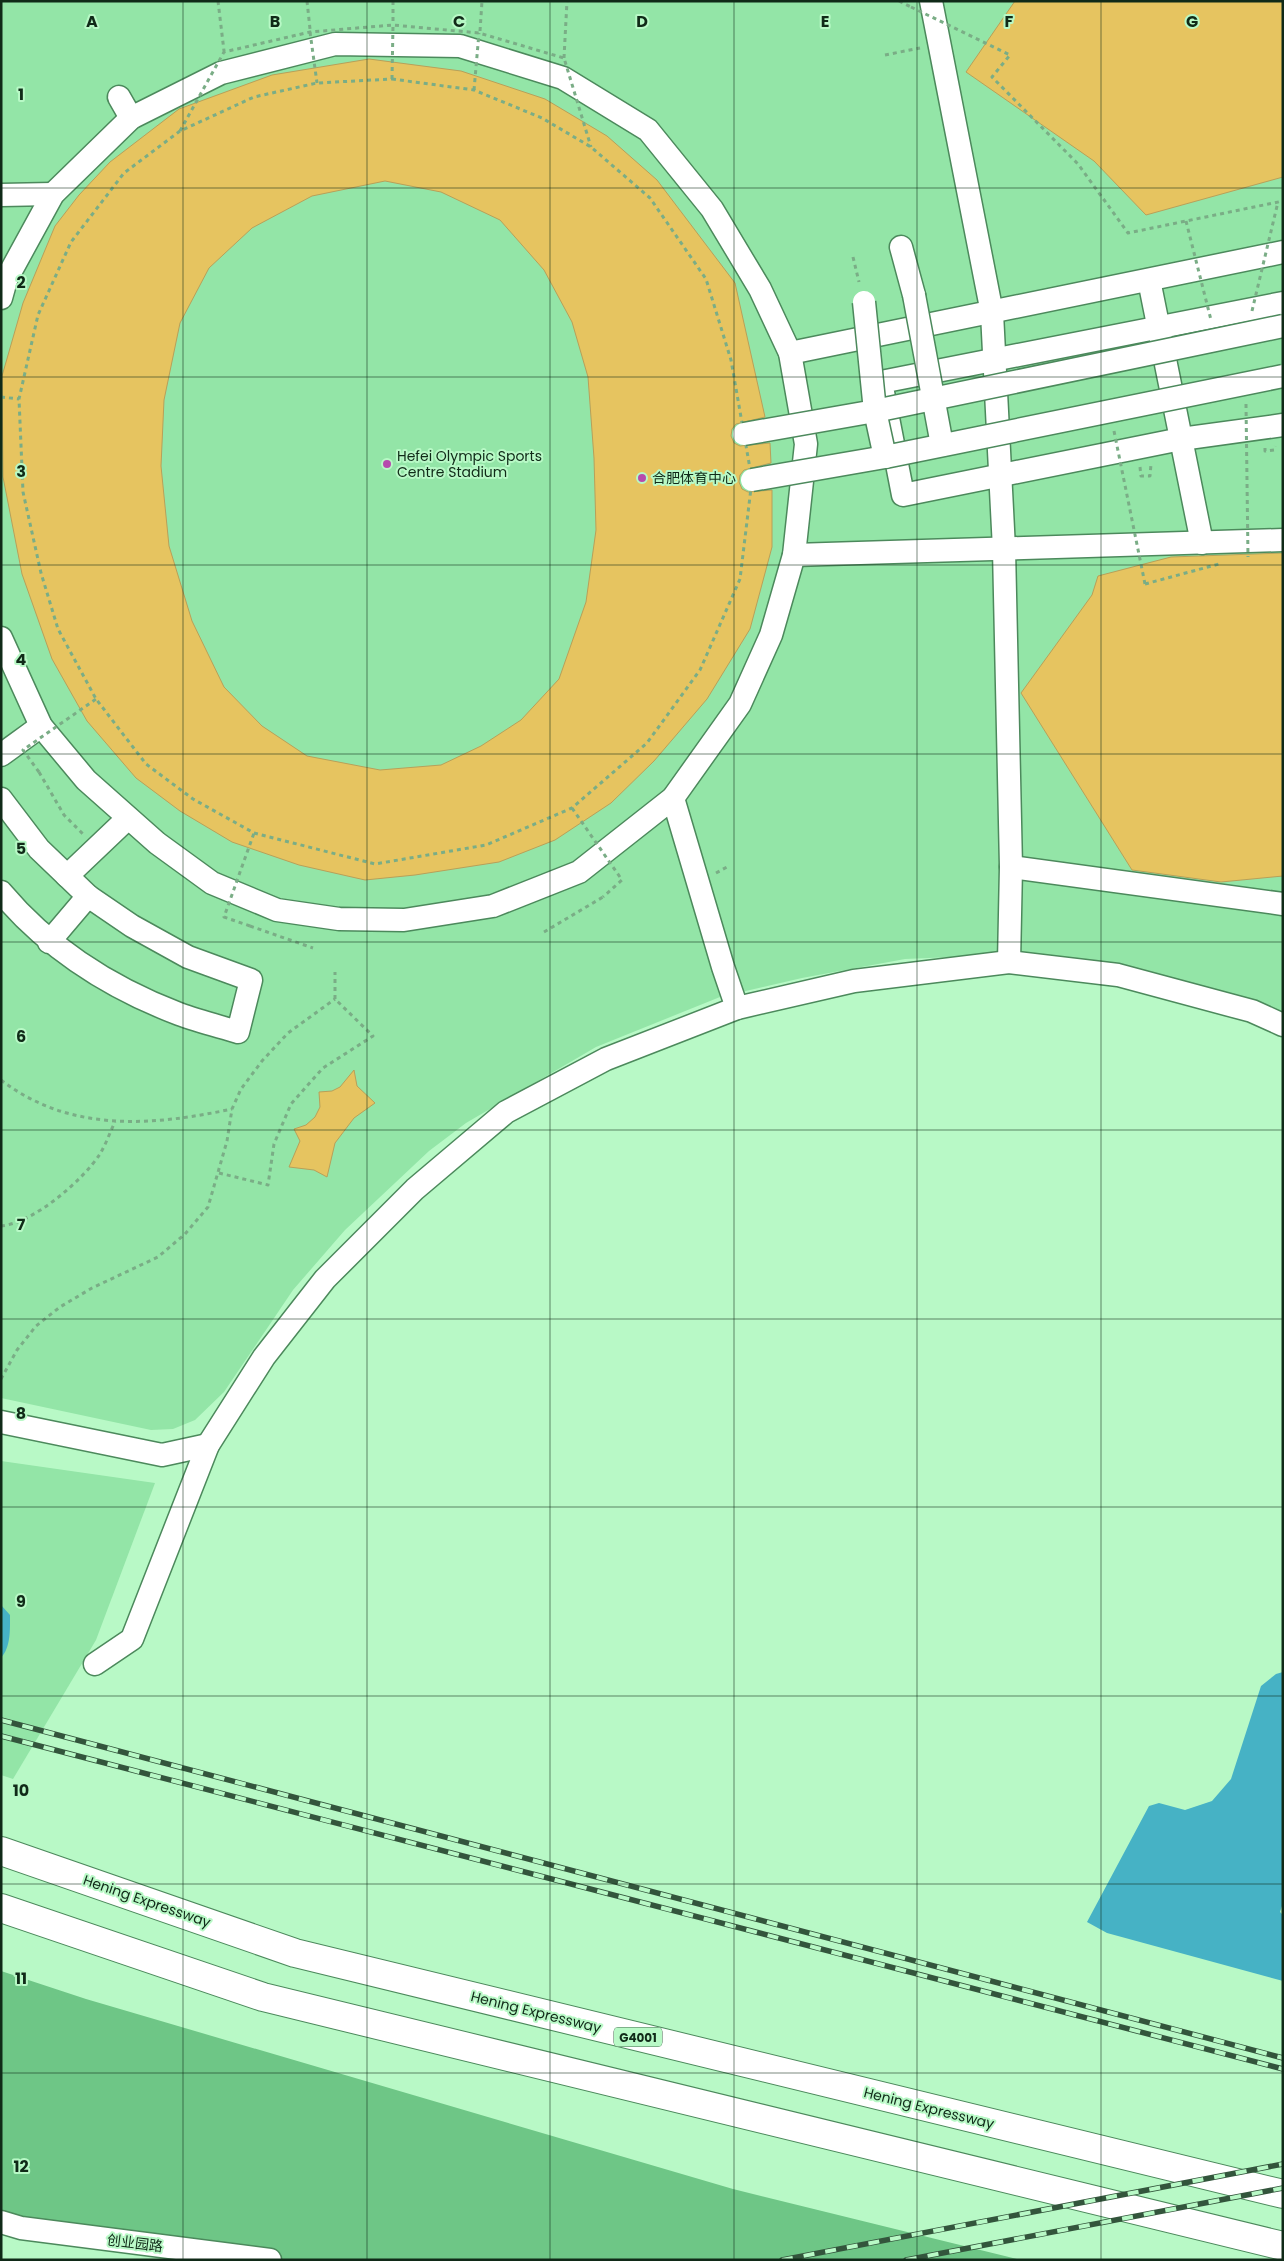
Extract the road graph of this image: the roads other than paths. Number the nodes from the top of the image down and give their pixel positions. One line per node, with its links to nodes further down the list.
1 (921, 4): 12 (street)
2 (119, 97): 3 (street)
3 (131, 118): 4 (street); 15 (street)
4 (53, 194): 5 (street); 9 (street)
5 (1, 195)
6 (901, 247): 18 (street, bridge)
7 (1283, 253): 8 (street)
8 (1149, 280): 12 (street); 14 (street)
9 (3, 286)
10 (864, 302): 19 (street, bridge)
11 (1283, 303): 14 (street)
12 (992, 312): 15 (street); 16 (street)
13 (1283, 326): 18 (street, bridge)
14 (1158, 327): 16 (street); 22 (street)
15 (790, 353): 30 (street)
16 (995, 359): 25 (street); 25 (street)
17 (1283, 376): 23 (street, bridge)
18 (934, 398): 19 (street, bridge); 23 (street, bridge)
19 (876, 411): 21 (street, bridge); 24 (street, bridge)
20 (1283, 425): 22 (street)
21 (744, 434)
22 (1181, 439): 25 (street); 28 (street)
23 (942, 445): 24 (street, bridge)
24 (885, 457): 26 (street, bridge)
25 (1000, 477): 29 (street)
26 (752, 480)
27 (1283, 540): 28 (street)
28 (1202, 543): 29 (street)
29 (1004, 549): 30 (street); 37 (street)
30 (794, 555): 34 (street)
31 (1, 638): 32 (street)
32 (41, 726): 33 (street); 36 (street)
33 (1, 755)
34 (673, 798): 36 (street); 44 (street)
35 (1, 799): 38 (street)
36 (128, 818): 38 (street)
37 (1011, 867): 41 (street); 43 (street)
38 (67, 876): 40 (street)
39 (1, 892): 42 (street)
40 (88, 896): 42 (street); 42 (street)
41 (1283, 904)
42 (49, 942)
43 (1009, 962): 44 (street); 45 (street)
44 (737, 1008): 47 (street)
45 (1283, 1025)
46 (1, 1422): 47 (street)
47 (208, 1445): 48 (street)
48 (96, 1664)
49 (1, 1851): 51 (highway, Hening Expressway / G4001)
50 (1, 1908): 53 (highway)
51 (1283, 2194)
52 (8, 2228): 54 (street, 创业园路)
53 (1283, 2246)
54 (270, 2260)

